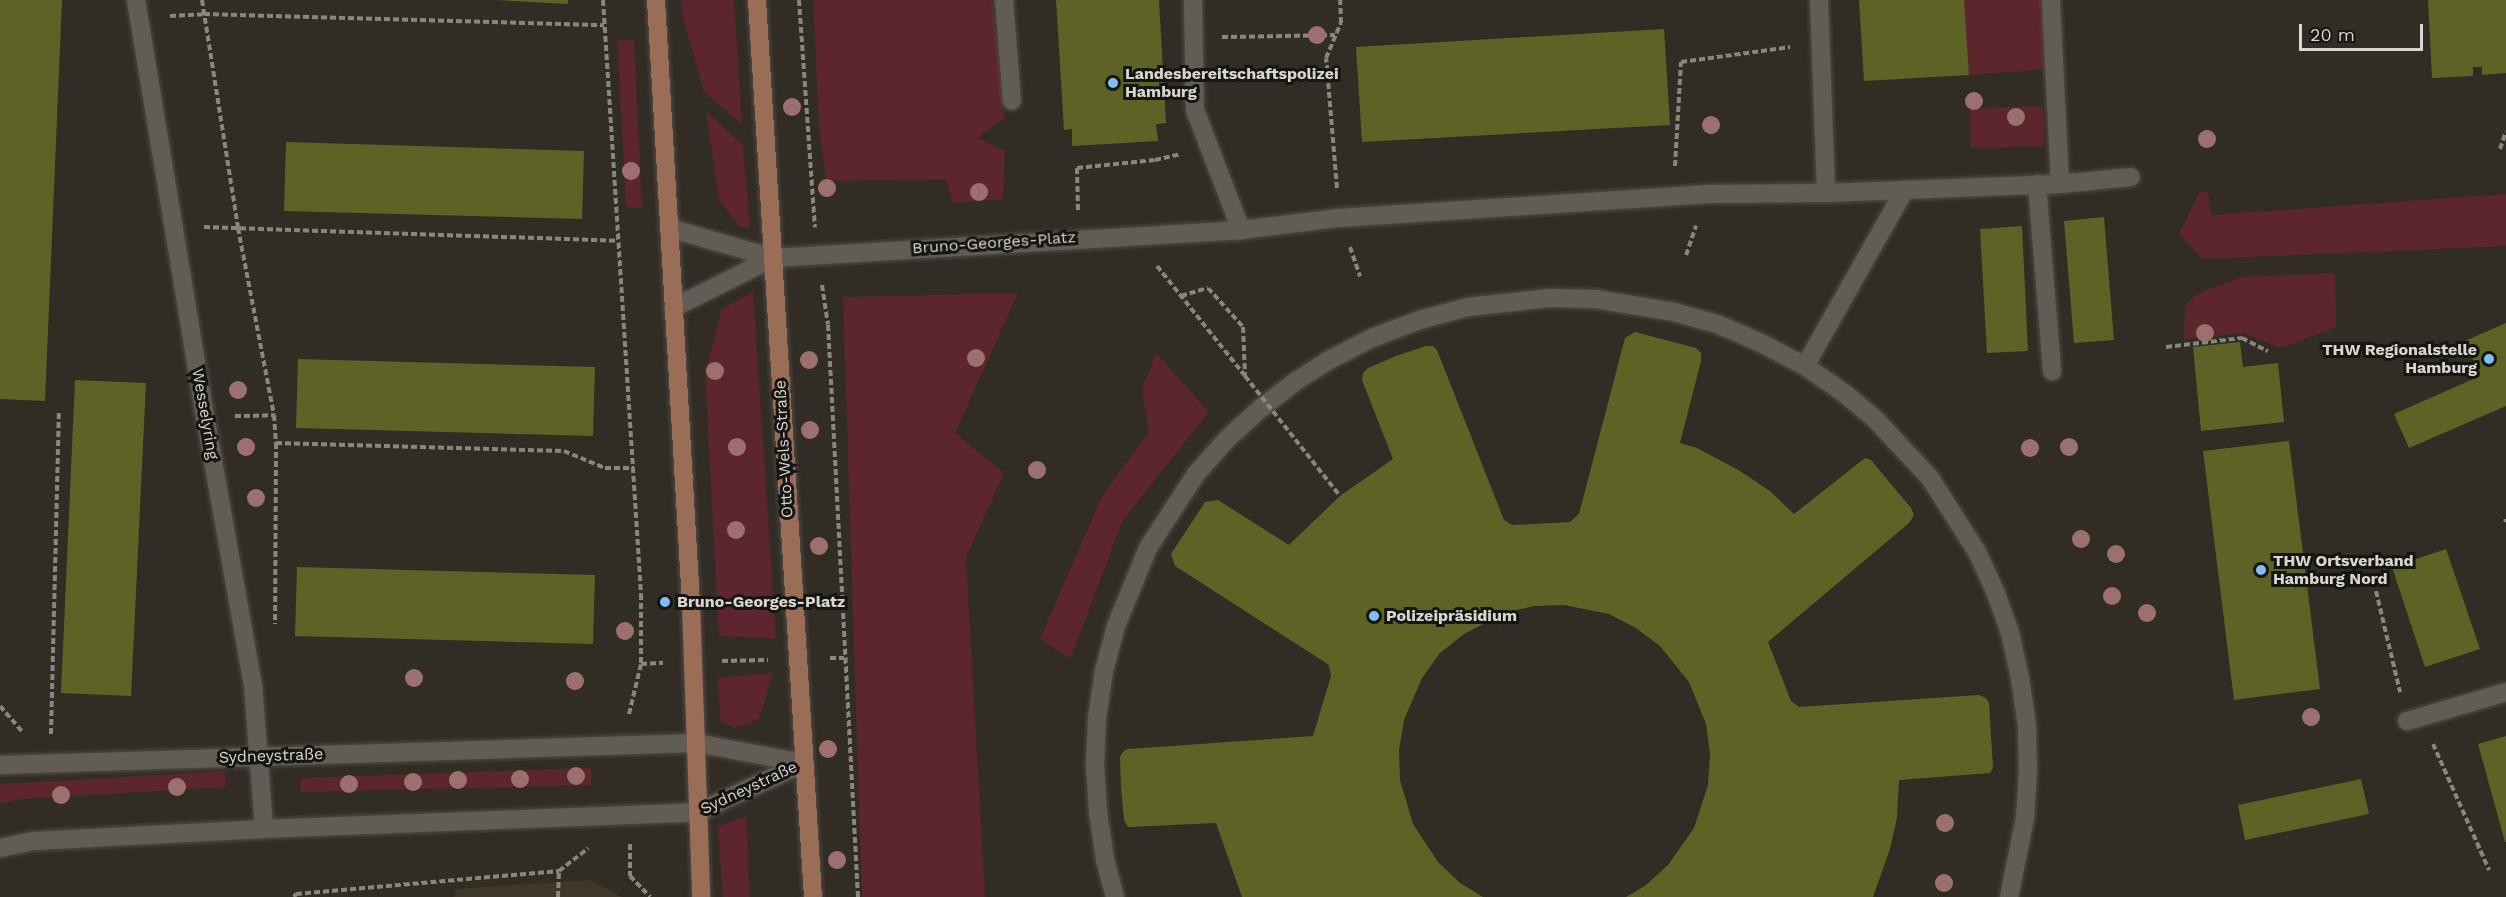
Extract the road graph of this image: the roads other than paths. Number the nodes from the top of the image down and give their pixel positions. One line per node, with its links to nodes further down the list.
1 (136, 0): 23 (street, Wesselyring)
2 (656, 0): 14 (main road)
3 (757, 0): 16 (main road, Otto-Wels-Straße)
4 (1004, 0): 8 (street)
5 (1193, 0): 15 (street)
6 (1819, 0): 13 (street)
7 (2051, 0): 11 (street)
8 (1012, 101)
9 (2131, 177): 11 (street, Bruno-Georges-Platz)
10 (2037, 184): 11 (street, Bruno-Georges-Platz); 12 (street, Bruno-Georges-Platz); 19 (street)
11 (2060, 184)
12 (1905, 189): 13 (street, Bruno-Georges-Platz); 18 (street)
13 (1826, 193): 15 (street, Bruno-Georges-Platz)
14 (669, 228): 16 (street, Bruno-Georges-Platz); 17 (main road)
15 (1241, 230): 16 (street, Bruno-Georges-Platz)
16 (773, 258): 17 (street, Bruno-Georges-Platz); 24 (main road, Otto-Wels-Straße)
17 (674, 308): 22 (main road)
18 (1804, 366): 31 (street); 32 (street)
19 (2052, 371)
20 (2506, 692): 21 (street)
21 (2407, 721)
22 (696, 743): 23 (street, Sydneystraße); 24 (street, Sydneystraße); 26 (main road)
23 (261, 757): 25 (street, Sydneystraße); 27 (street, Wesselyring)
24 (804, 764): 26 (street, Sydneystraße); 30 (main road, Otto-Wels-Straße)
25 (0, 765)
26 (698, 812): 27 (street, Sydneystraße); 29 (main road)
27 (264, 829): 28 (street, Sydneystraße)
28 (0, 848)
29 (701, 897)
30 (813, 897)
31 (1115, 897)
32 (2009, 897)

